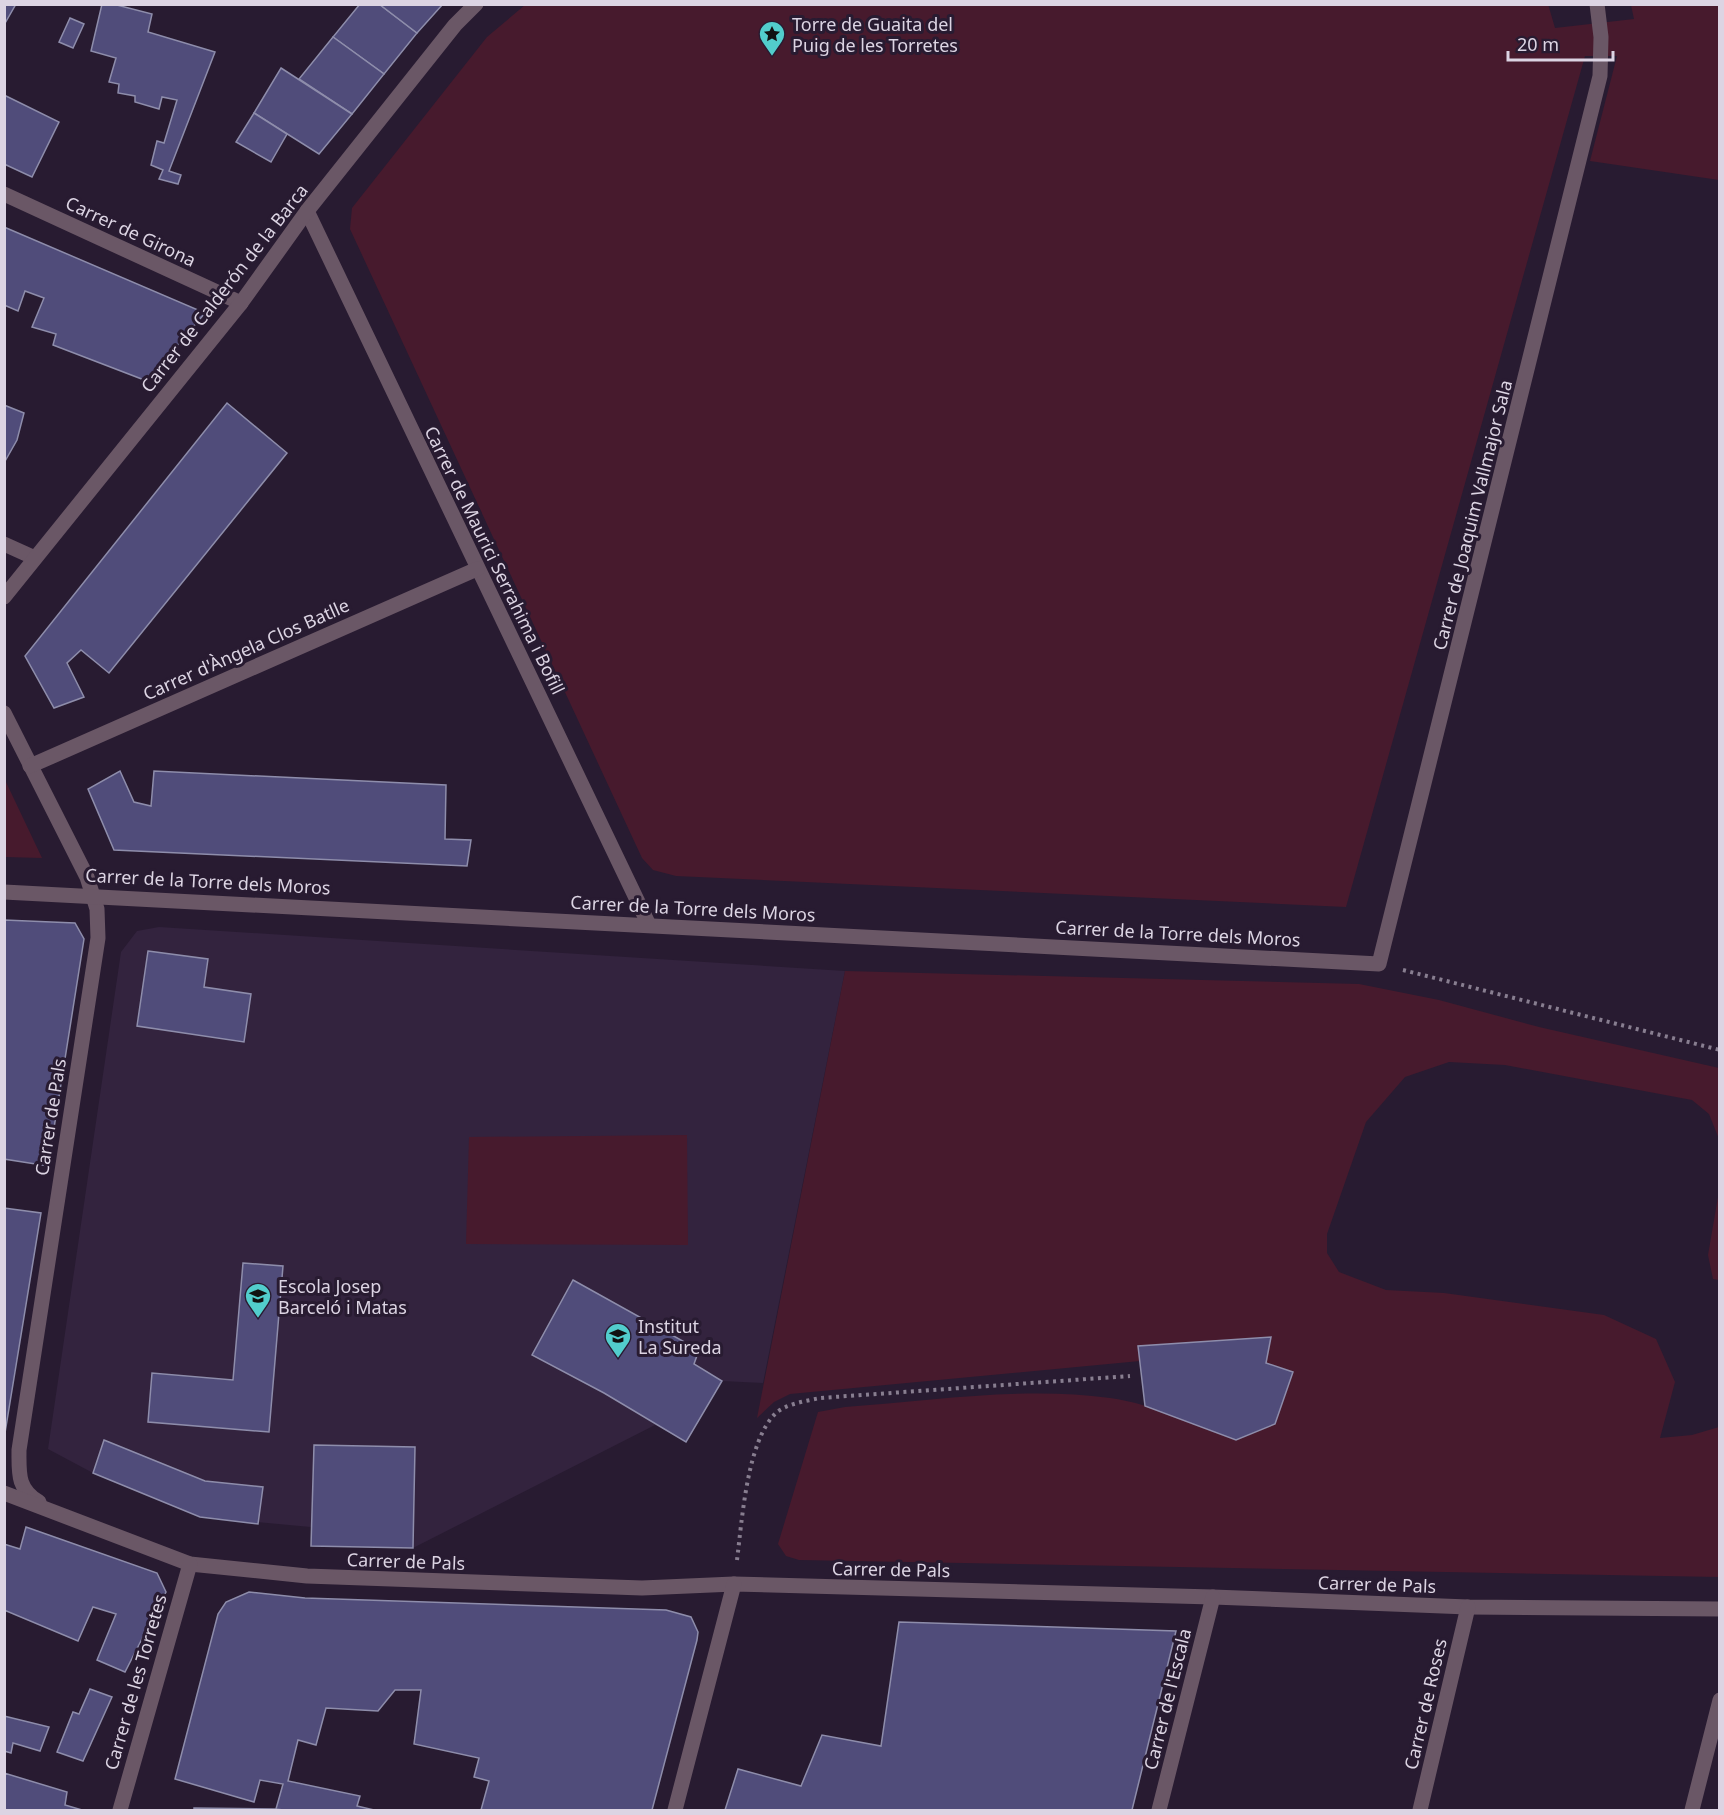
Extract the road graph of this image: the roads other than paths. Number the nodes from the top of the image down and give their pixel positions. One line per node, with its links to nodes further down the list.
1 (476, 4): 4 (street, Carrer de Calderón de la Barca)
2 (1597, 4): 15 (street, Carrer de Joaquim Vallmajor Sala)
3 (4, 194): 5 (street, Carrer de Girona)
4 (307, 211): 5 (street, Carrer de Calderón de la Barca); 8 (street, Carrer de Maurici Serrahima i Bofill)
5 (241, 303): 7 (street, Carrer de Calderón de la Barca)
6 (4, 544): 7 (street)
7 (35, 558): 9 (street, Carrer de Calderón de la Barca)
8 (477, 569): 11 (street, Carrer d'Àngela Clos Batlle); 14 (street, Carrer de Maurici Serrahima i Bofill)
9 (4, 597)
10 (4, 713): 11 (street, Carrer de Pals)
11 (30, 766): 13 (street, Carrer de Pals)
12 (4, 892): 13 (street, Carrer de la Torre dels Moros)
13 (93, 894): 14 (street, Carrer de la Torre dels Moros); 17 (street, Carrer de Pals)
14 (649, 925): 15 (street, Carrer de la Torre dels Moros)
15 (1379, 964)
16 (4, 1493): 17 (street, Carrer de Pals)
17 (71, 1520): 18 (street, Carrer de Pals)
18 (190, 1564): 19 (street, Carrer de Pals); 24 (street, Carrer de les Torretes)
19 (734, 1584): 20 (street, Carrer de Pals); 25 (street)
20 (1212, 1597): 21 (street, Carrer de Pals); 26 (street, Carrer de l'Escala)
21 (1468, 1607): 22 (street, Carrer de Pals); 27 (street, Carrer de Roses)
22 (1719, 1609)
23 (1719, 1700): 28 (street)
24 (120, 1810)
25 (675, 1810)
26 (1159, 1810)
27 (1420, 1810)
28 (1692, 1810)

